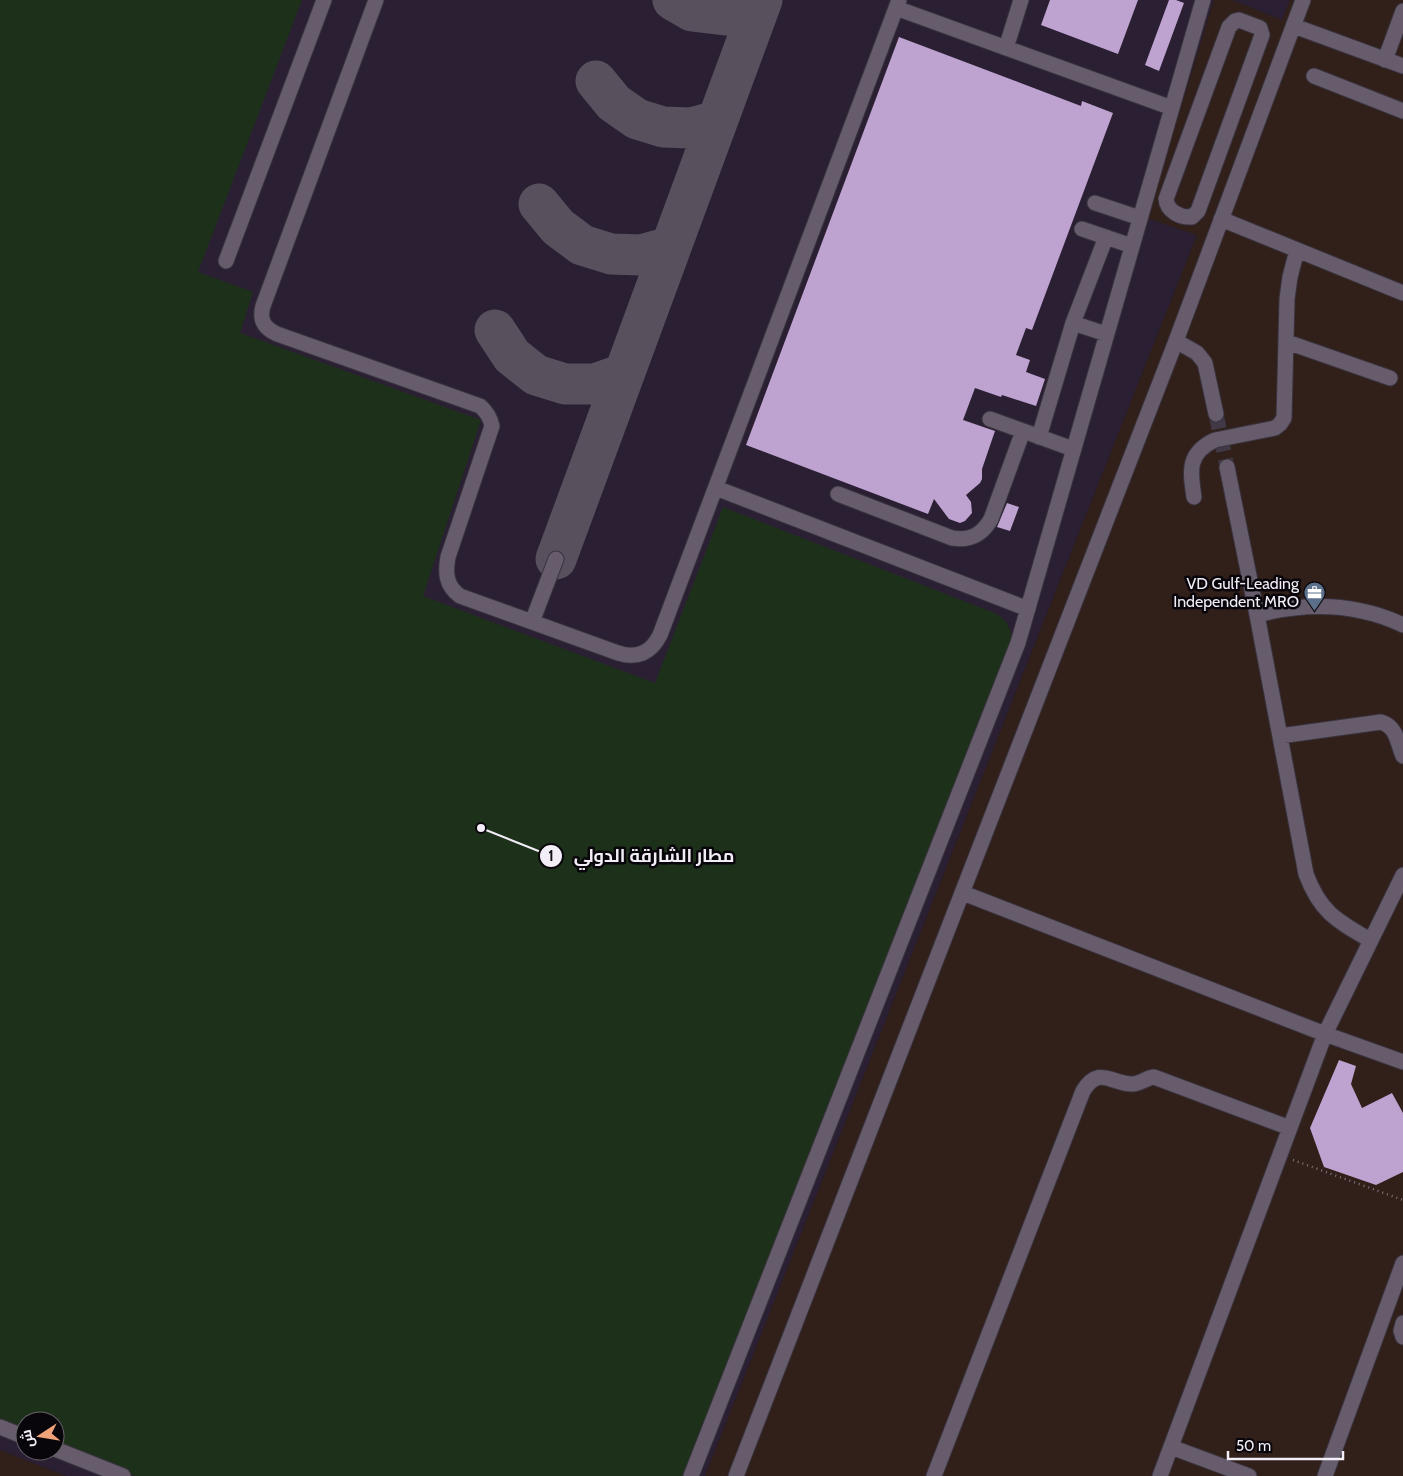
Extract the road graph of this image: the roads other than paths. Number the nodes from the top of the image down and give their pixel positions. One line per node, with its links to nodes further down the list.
1 (324, 0): 24 (lane)
2 (376, 0): 43 (lane)
3 (1021, 0): 11 (lane)
4 (1203, 0): 15 (lane)
5 (1303, 0): 8 (lane)
6 (897, 4): 11 (lane); 37 (lane)
7 (1403, 11): 12 (lane)
8 (1294, 26): 10 (lane); 12 (lane)
9 (1261, 30): 9 (lane); 10 (lane)
10 (1288, 40): 19 (lane)
11 (1006, 48): 15 (lane)
12 (1385, 60): 13 (lane)
13 (1403, 66)
14 (1314, 76): 16 (lane)
15 (1172, 108): 18 (lane)
16 (1403, 111)
17 (1095, 202): 18 (lane)
18 (1140, 218): 22 (lane)
19 (1221, 219): 23 (lane); 28 (lane)
20 (1082, 229): 21 (lane)
21 (1106, 237): 22 (lane); 26 (lane)
22 (1132, 246): 27 (lane)
23 (1297, 250): 25 (lane); 29 (lane)
24 (226, 262)
25 (1403, 293)
26 (1074, 323): 27 (lane); 34 (lane)
27 (1106, 334): 35 (lane)
28 (1176, 341): 31 (lane); 48 (lane)
29 (1287, 342): 30 (lane); 39 (lane)
30 (1390, 378)
31 (1216, 414)
32 (990, 419): 33 (lane)
33 (1023, 431): 34 (lane); 38 (lane)
34 (1039, 436): 35 (lane)
35 (1073, 449): 41 (lane)
36 (1227, 467): 42 (lane)
37 (716, 488): 41 (lane); 43 (lane)
38 (838, 494)
39 (1194, 497)
40 (556, 559): 43 (lane)
41 (1028, 609): 61 (lane)
42 (1257, 616): 44 (lane); 45 (lane)
43 (532, 622)
44 (1403, 625)
45 (1280, 736): 46 (lane); 49 (lane)
46 (1403, 756)
47 (1403, 875): 49 (lane)
48 (963, 893): 50 (lane); 62 (lane)
49 (1370, 940): 50 (lane)
50 (1325, 1034): 51 (lane); 52 (lane)
51 (1403, 1062)
52 (1290, 1128): 58 (lane); 63 (lane)
53 (1403, 1263): 66 (lane)
54 (1403, 1323): 55 (lane)
55 (1403, 1337)
56 (0, 1427): 57 (lane)
57 (15, 1433)
58 (1171, 1447): 64 (lane); 65 (lane)
59 (65, 1453): 60 (lane)
60 (123, 1476)
61 (691, 1476)
62 (736, 1476)
63 (934, 1476)
64 (1160, 1476)
65 (1249, 1476)
66 (1325, 1476)

